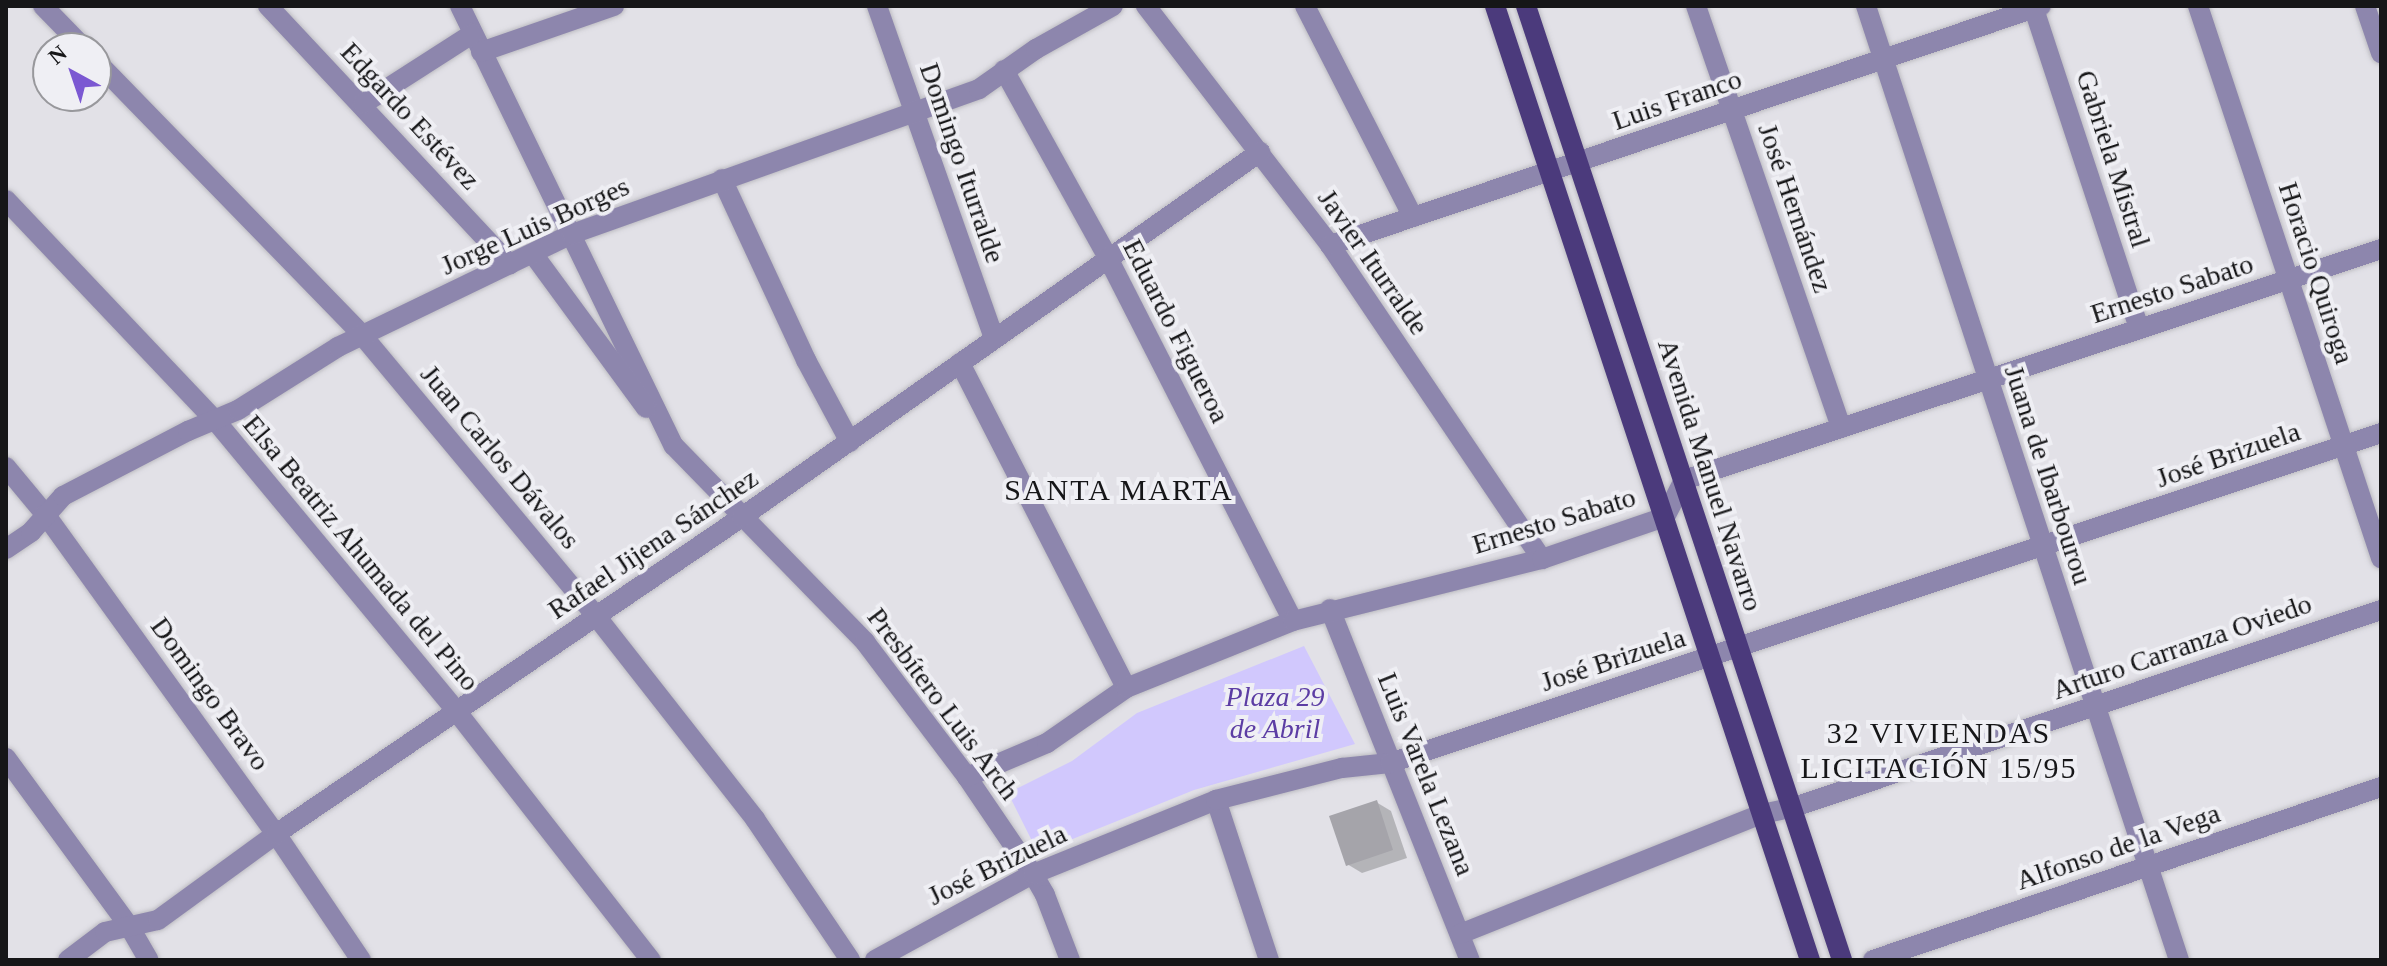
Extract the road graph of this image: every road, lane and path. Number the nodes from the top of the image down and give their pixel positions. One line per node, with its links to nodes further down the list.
1 (43, 6): 16 (street)
2 (268, 6): 22 (street, Edgardo Estévez)
3 (460, 6): 17 (street, Presbítero Luis Arch)
4 (614, 6): 17 (street)
5 (877, 6): 24 (street, Domingo Iturralde)
6 (1113, 6): 20 (street, Jorge Luis Borges)
7 (1146, 6): 25 (street, Javier Iturralde)
8 (1305, 6): 30 (street)
9 (1495, 6): 27 (main road, Avenida Manuel Navarro)
10 (1526, 6): 26 (main road, Avenida Manuel Navarro)
11 (1696, 6): 23 (street, José Hernández)
12 (1866, 6): 19 (street, Juana de Ibarbourou)
13 (2198, 6): 37 (street, Horacio Quiroga)
14 (2365, 6): 18 (street)
15 (2036, 7): 19 (street, Luis Franco); 38 (street, Gabriela Mistral)
16 (68, 32)
17 (476, 43): 22 (street); 31 (street, Presbítero Luis Arch)
18 (2381, 53)
19 (1884, 60): 23 (street, Luis Franco); 42 (street, Juana de Ibarbourou)
20 (1004, 70): 24 (street, Jorge Luis Borges); 35 (street, Eduardo Figueroa)
21 (112, 77): 39 (street, Juan Carlos Dávalos)
22 (363, 104): 36 (street, Edgardo Estévez)
23 (1732, 111): 26 (street, Luis Franco); 44 (street, José Hernández)
24 (916, 112): 28 (street, Jorge Luis Borges); 40 (street, Domingo Iturralde)
25 (1260, 152): 32 (street, Javier Iturralde); 35 (street, Rafael Jijena Sánchez)
26 (1578, 164): 27 (street, Luis Franco); 50 (main road, Avenida Manuel Navarro)
27 (1549, 173): 30 (street, Luis Franco); 53 (main road, Avenida Manuel Navarro)
28 (722, 179): 31 (street, Jorge Luis Borges); 46 (street)
29 (6, 200): 43 (street, Elsa Beatriz Ahumada del Pino)
30 (1413, 217): 32 (street, Luis Franco)
31 (572, 234): 34 (street, Jorge Luis Borges); 48 (street, Presbítero Luis Arch)
32 (1330, 245): 57 (street, Javier Iturralde)
33 (2381, 249): 37 (street, Ernesto Sabato)
34 (533, 254): 36 (street, Jorge Luis Borges); 48 (street)
35 (1108, 258): 40 (street, Rafael Jijena Sánchez); 61 (street, Eduardo Figueroa)
36 (510, 265): 39 (street, Jorge Luis Borges)
37 (2287, 280): 38 (street, Ernesto Sabato); 47 (street, Horacio Quiroga)
38 (2139, 329): 42 (street, Ernesto Sabato)
39 (362, 335): 43 (street, Jorge Luis Borges); 60 (street, Juan Carlos Dávalos)
40 (994, 338): 41 (street, Rafael Jijena Sánchez)
41 (960, 363): 46 (street, Rafael Jijena Sánchez); 64 (street)
42 (1988, 379): 44 (street, Ernesto Sabato); 54 (street, Juana de Ibarbourou)
43 (215, 420): 51 (street, Jorge Luis Borges); 66 (street, Elsa Beatriz Ahumada del Pino)
44 (1841, 428): 50 (street, Ernesto Sabato)
45 (2381, 433): 47 (street, José Brizuela)
46 (850, 442): 52 (street, Rafael Jijena Sánchez)
47 (2344, 445): 54 (street, José Brizuela); 56 (street, Horacio Quiroga)
48 (674, 446): 52 (street, Presbítero Luis Arch)
49 (6, 467): 51 (street, Domingo Bravo)
50 (1684, 480): 53 (street, Ernesto Sabato); 62 (main road, Avenida Manuel Navarro)
51 (45, 514): 55 (street, Jorge Luis Borges); 74 (street, Domingo Bravo)
52 (742, 517): 60 (street, Rafael Jijena Sánchez); 69 (street, Presbítero Luis Arch)
53 (1665, 517): 57 (street, Ernesto Sabato); 63 (main road, Avenida Manuel Navarro)
54 (2042, 548): 62 (street, José Brizuela); 65 (street, Juana de Ibarbourou)
55 (6, 549)
56 (2381, 558)
57 (1542, 559): 58 (street, Ernesto Sabato)
58 (1330, 609): 61 (street, Ernesto Sabato); 68 (street, Luis Varela Lezana)
59 (2381, 610): 65 (street, Arturo Carranza Oviedo)
60 (596, 616): 66 (street, Rafael Jijena Sánchez); 83 (street, Juan Carlos Dávalos)
61 (1293, 621): 64 (street, Ernesto Sabato)
62 (1737, 649): 63 (street, José Brizuela); 72 (main road, Avenida Manuel Navarro)
63 (1710, 658): 68 (street, José Brizuela); 73 (main road, Avenida Manuel Navarro)
64 (1126, 688): 69 (street, Ernesto Sabato)
65 (2095, 706): 72 (street, Arturo Carranza Oviedo); 75 (street, Juana de Ibarbourou)
66 (457, 712): 74 (street, Rafael Jijena Sánchez); 82 (street, Elsa Beatriz Ahumada del Pino)
67 (6, 758): 77 (street)
68 (1390, 763): 71 (street, José Brizuela); 78 (street, Luis Varela Lezana)
69 (967, 777): 76 (street, Presbítero Luis Arch)
70 (2381, 787): 75 (street, Alfonso de la Vega)
71 (1216, 800): 76 (street, José Brizuela); 86 (street)
72 (1791, 808): 73 (street, Arturo Carranza Oviedo); 89 (main road, Avenida Manuel Navarro)
73 (1762, 814): 78 (street, Arturo Carranza Oviedo); 88 (main road, Avenida Manuel Navarro)
74 (276, 834): 77 (street, Rafael Jijena Sánchez); 81 (street, Domingo Bravo)
75 (2147, 866): 90 (street, Alfonso de la Vega); 91 (street, Juana de Ibarbourou)
76 (1033, 874): 84 (street, José Brizuela); 85 (street, Presbítero Luis Arch)
77 (129, 926): 79 (street, Rafael Jijena Sánchez); 80 (street)
78 (1460, 934): 87 (street, Luis Varela Lezana)
79 (68, 960)
80 (149, 960)
81 (361, 960)
82 (651, 960)
83 (850, 960)
84 (875, 960)
85 (1070, 960)
86 (1269, 960)
87 (1470, 960)
88 (1810, 960)
89 (1842, 960)
90 (1873, 960)
91 (2179, 960)

